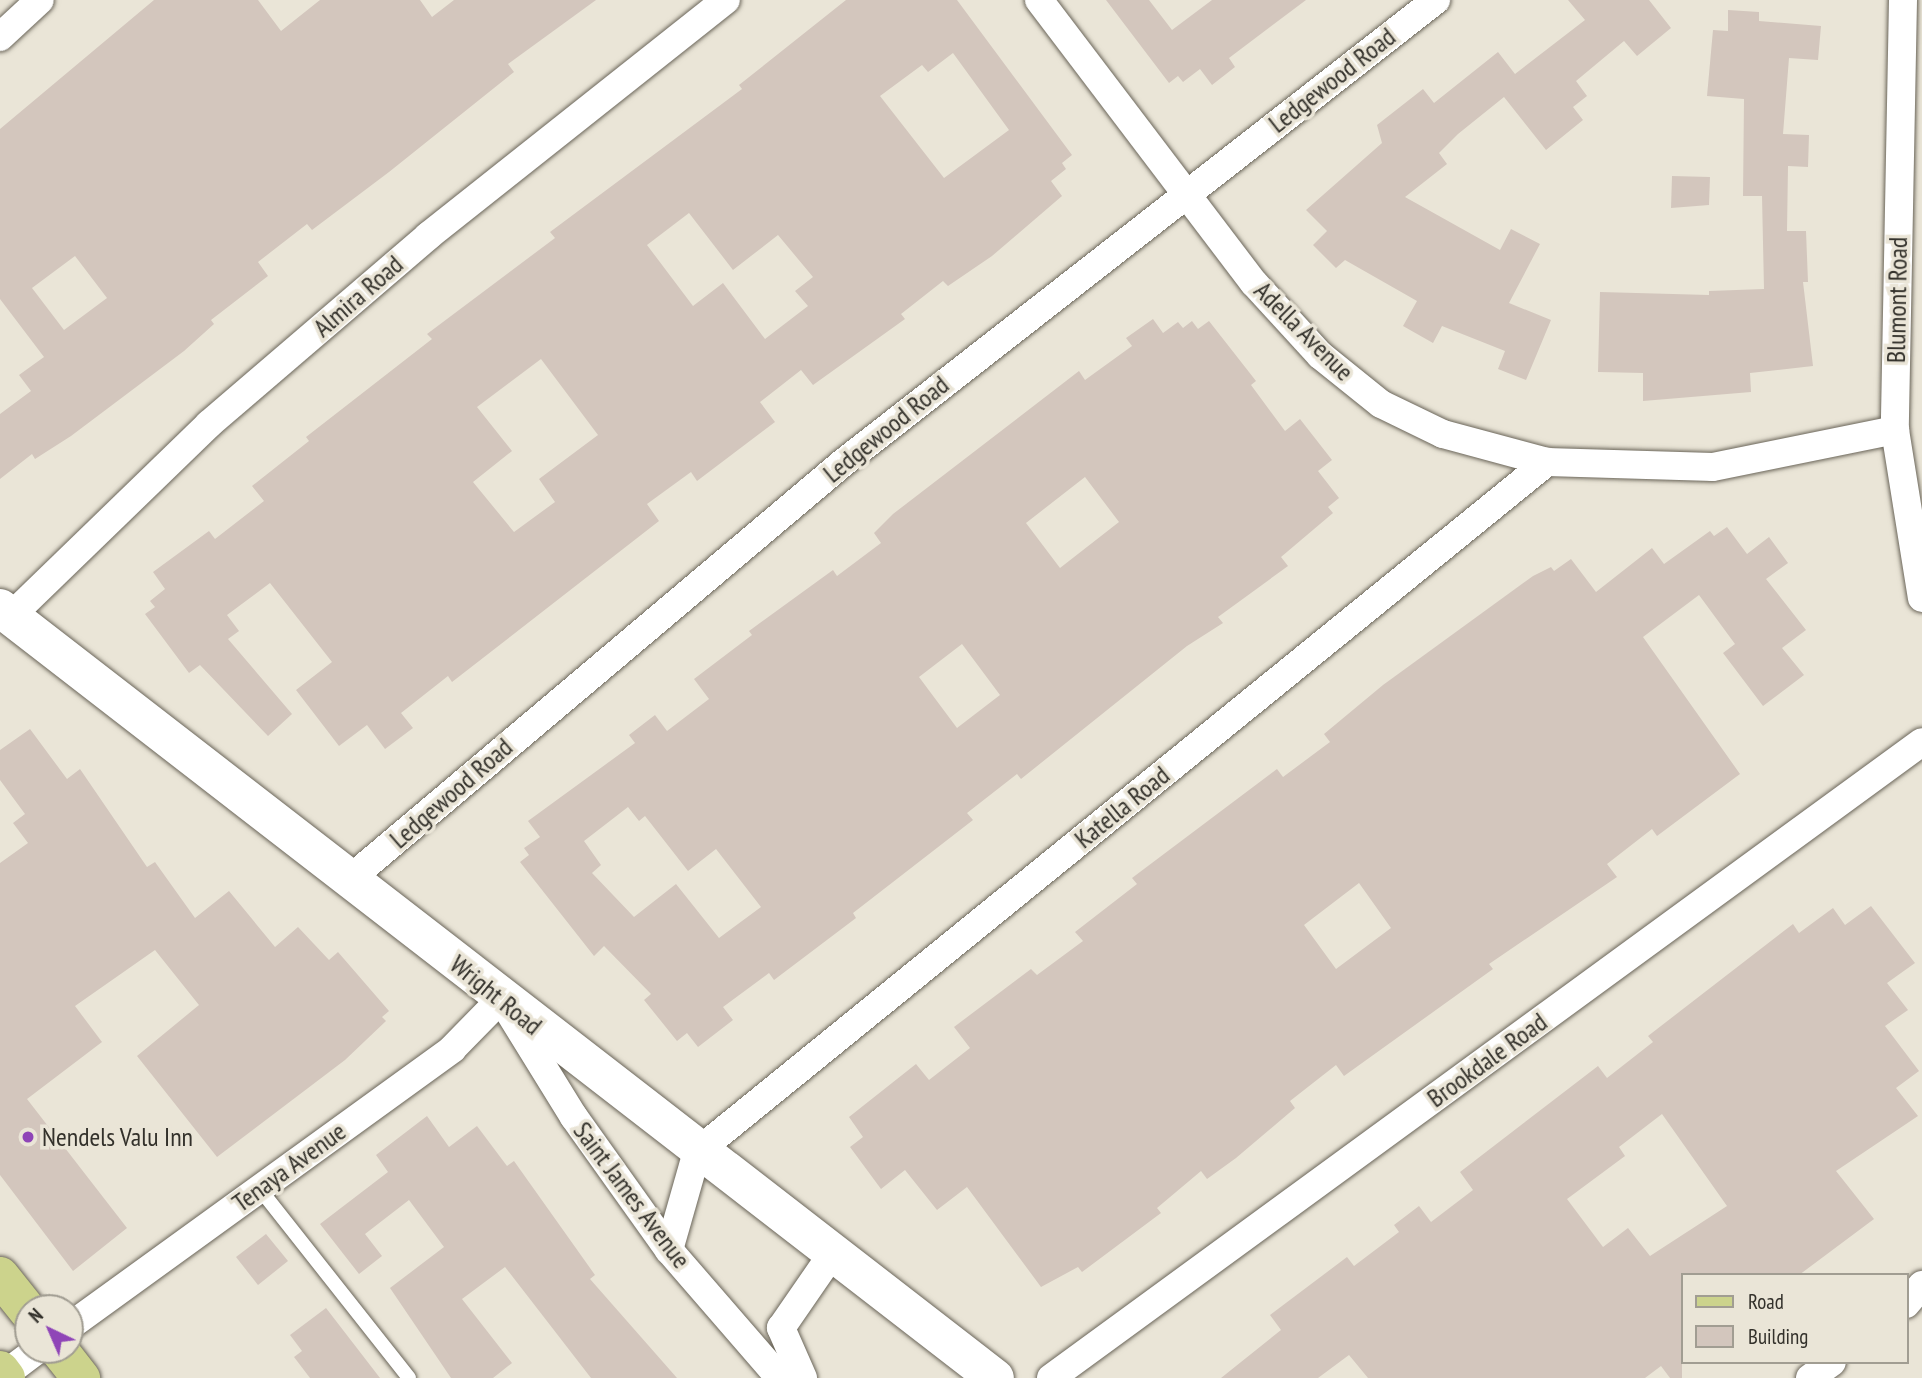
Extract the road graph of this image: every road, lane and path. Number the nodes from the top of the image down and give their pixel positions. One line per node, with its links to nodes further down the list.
1 (40, 0): 6 (street)
2 (726, 0): 11 (street, Almira Road)
3 (1040, 0): 7 (street, Adella Avenue)
4 (1436, 0): 7 (street, Ledgewood Road)
5 (1902, 0): 8 (street, Blumont Road)
6 (0, 37)
7 (1184, 194): 9 (street, Adella Avenue); 13 (street, Ledgewood Road)
8 (1895, 430): 9 (street, Adella Avenue); 10 (street, Blumont Road)
9 (1547, 462): 15 (street, Katella Road)
10 (1922, 598)
11 (6, 612): 13 (street, Wright Road)
12 (1922, 743): 33 (street, Brookdale Road)
13 (351, 878): 14 (street, Wright Road)
14 (501, 999): 15 (street, Wright Road); 16 (street, Tenaya Avenue); 17 (street, Saint James Avenue)
15 (697, 1152): 17 (street); 18 (street, Wright Road)
16 (259, 1188): 23 (street, Tenaya Avenue); 29 (lane)
17 (669, 1250): 30 (street, Saint James Avenue)
18 (832, 1254): 31 (street); 32 (street, Wright Road)
19 (0, 1276): 21 (main road)
20 (1922, 1286): 22 (street)
21 (14, 1294)
22 (1908, 1302)
23 (84, 1316)
24 (17, 1364): 27 (street)
25 (70, 1364): 28 (main road)
26 (1829, 1364): 34 (street)
27 (2, 1375)
28 (81, 1378)
29 (409, 1378)
30 (780, 1378)
31 (803, 1378)
32 (995, 1378)
33 (1052, 1378)
34 (1810, 1378)

